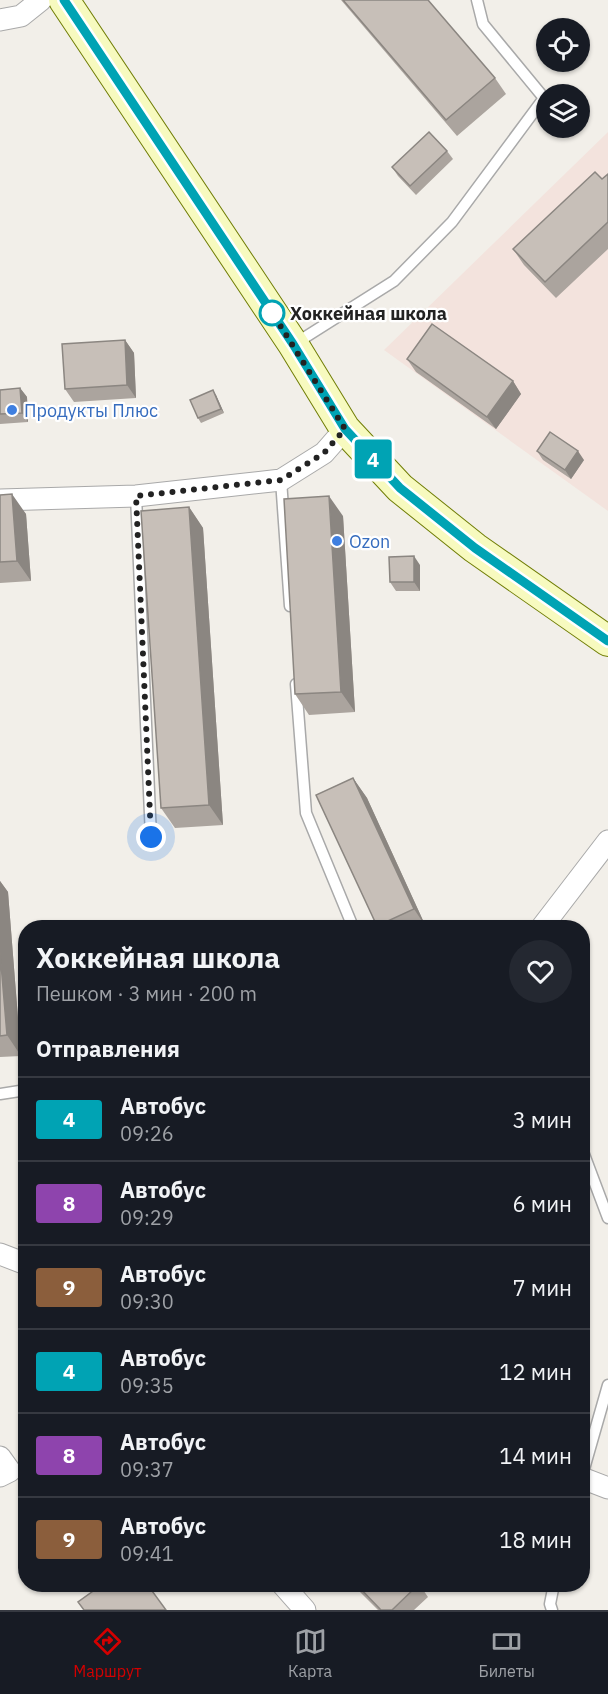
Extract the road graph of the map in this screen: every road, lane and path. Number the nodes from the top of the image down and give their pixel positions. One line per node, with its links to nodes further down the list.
1 (41, 0): 4 (street)
2 (64, 0): 5 (street)
3 (477, 0): 5 (lane)
4 (0, 20)
5 (293, 344): 6 (street)
6 (345, 429): 7 (street); 11 (street)
7 (281, 480): 8 (street); 10 (lane)
8 (136, 496): 9 (street); 13 (lane)
9 (0, 500)
10 (292, 623)
11 (608, 641)
12 (295, 671): 15 (lane)
13 (151, 837)
14 (608, 841): 16 (street)
15 (350, 920)
16 (547, 920)
17 (18, 1091): 18 (lane)
18 (0, 1094)
19 (590, 1170): 20 (lane)
20 (608, 1218)
21 (0, 1254): 22 (street)
22 (18, 1261)
23 (608, 1385): 24 (lane)
24 (590, 1449)
25 (0, 1457): 26 (street)
26 (0, 1476)
27 (590, 1480): 28 (street)
28 (608, 1488)
29 (289, 1592): 31 (street)
30 (552, 1592): 32 (lane)
31 (305, 1610)
32 (552, 1610)

